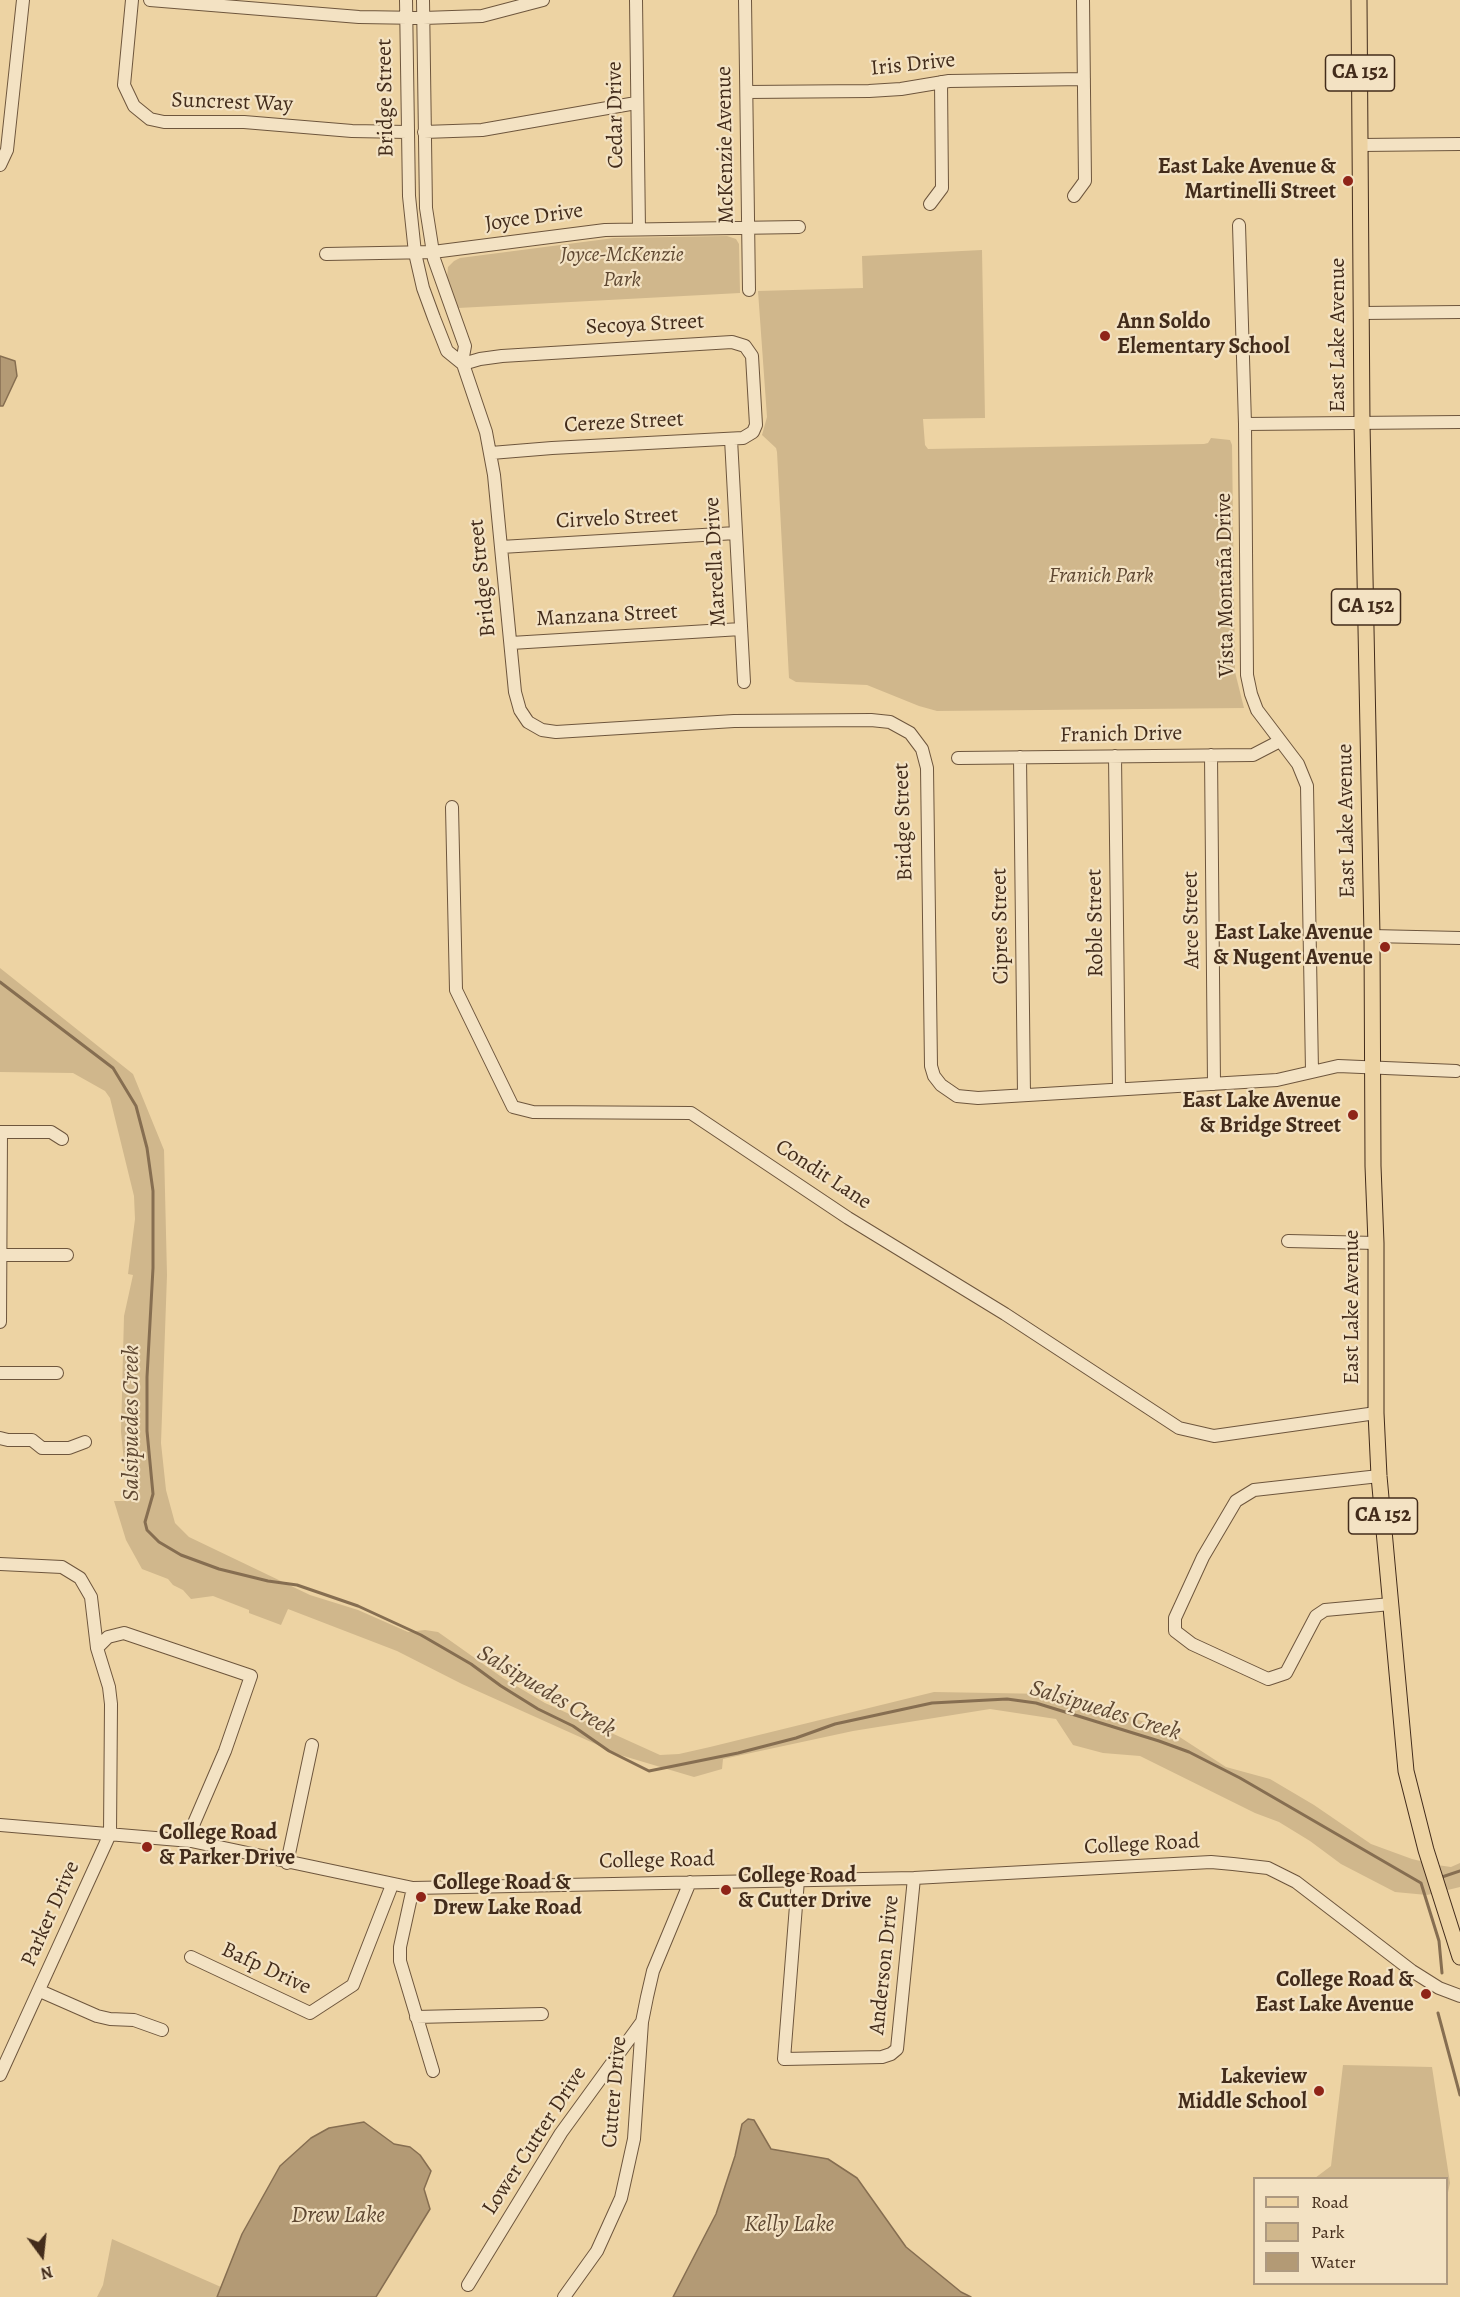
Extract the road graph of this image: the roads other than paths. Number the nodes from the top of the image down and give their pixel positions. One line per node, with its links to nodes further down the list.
1 (24, 0): 21 (street)
2 (132, 0): 17 (street, Suncrest Way)
3 (150, 0): 11 (street)
4 (406, 0): 11 (street, Bridge Street)
5 (423, 0): 12 (street, Bridge Street)
6 (543, 0): 12 (street)
7 (636, 0): 16 (street, Cedar Drive)
8 (745, 0): 15 (street, McKenzie Avenue)
9 (1083, 0): 13 (street)
10 (1359, 0): 20 (main road, East Lake Avenue / CA 152)
11 (406, 18): 12 (street); 17 (street, Bridge Street)
12 (423, 18): 18 (street, Bridge Street)
13 (1084, 79): 14 (street, Iris Drive); 22 (street)
14 (941, 82): 15 (street, Iris Drive); 23 (street)
15 (747, 92): 26 (street, McKenzie Avenue)
16 (636, 103): 18 (street); 27 (street, Cedar Drive)
17 (407, 132): 30 (street, Bridge Street)
18 (424, 132): 28 (street, Bridge Street)
19 (1460, 144): 20 (street)
20 (1361, 145): 33 (main road, East Lake Avenue / CA 152)
21 (0, 165)
22 (1074, 196)
23 (930, 204)
24 (1239, 225): 37 (street, Vista Montaña Drive)
25 (799, 226): 26 (street, Joyce Drive)
26 (747, 227): 27 (street, Joyce Drive); 31 (street, McKenzie Avenue)
27 (639, 228): 28 (street, Joyce Drive)
28 (433, 252): 30 (street, Joyce Drive); 34 (street, Bridge Street)
29 (326, 254): 30 (street, Joyce Drive)
30 (415, 254): 34 (street, Bridge Street)
31 (749, 290)
32 (1460, 312): 33 (street)
33 (1362, 313): 36 (main road, East Lake Avenue / CA 152)
34 (462, 363): 38 (street, Secoya Street); 40 (street, Bridge Street)
35 (1460, 422): 36 (street)
36 (1362, 423): 37 (street); 52 (main road, East Lake Avenue / CA 152)
37 (1245, 424): 46 (street, Vista Montaña Drive)
38 (755, 428): 39 (street, Cereze Street)
39 (731, 439): 40 (street, Cereze Street); 41 (street, Marcella Drive)
40 (491, 453): 42 (street, Bridge Street)
41 (736, 533): 42 (street, Cirvelo Street); 43 (street, Marcella Drive)
42 (501, 547): 44 (street, Bridge Street)
43 (741, 629): 44 (street, Manzana Street); 45 (street, Marcella Drive)
44 (511, 643): 59 (street, Bridge Street)
45 (744, 682)
46 (1280, 741): 47 (street, Franich Drive); 55 (street, Vista Montaña Drive)
47 (1211, 755): 48 (street, Franich Drive); 57 (street, Arce Street)
48 (1115, 756): 49 (street, Franich Drive); 58 (street, Roble Street)
49 (1020, 757): 50 (street, Franich Drive); 59 (street, Cipres Street)
50 (958, 758)
51 (452, 807): 69 (street, Condit Lane)
52 (1372, 936): 53 (street); 54 (main road, East Lake Avenue / CA 152)
53 (1460, 938)
54 (1373, 1068): 55 (street, Bridge Street); 56 (street, Bridge Street); 63 (main road, East Lake Avenue / CA 152)
55 (1312, 1071): 57 (street, Bridge Street)
56 (1456, 1071)
57 (1214, 1084): 58 (street, Bridge Street)
58 (1119, 1089): 59 (street, Bridge Street)
59 (1024, 1095)
60 (1, 1132): 61 (street); 64 (street)
61 (62, 1139)
62 (1288, 1241): 63 (street)
63 (1376, 1243): 69 (main road, East Lake Avenue / CA 152)
64 (0, 1255): 65 (street); 66 (street)
65 (67, 1255)
66 (0, 1322)
67 (0, 1373): 68 (street)
68 (57, 1373)
69 (1376, 1413): 72 (main road, East Lake Avenue / CA 152)
70 (0, 1438): 71 (street)
71 (85, 1442)
72 (1379, 1476): 74 (main road, East Lake Avenue / CA 152); 74 (street)
73 (0, 1564): 75 (street)
74 (1391, 1604): 89 (main road, East Lake Avenue / CA 152)
75 (94, 1614): 76 (street); 77 (street)
76 (132, 1635): 77 (street); 81 (street)
77 (97, 1648): 80 (street)
78 (312, 1745): 82 (street)
79 (0, 1825): 80 (street, College Road)
80 (110, 1834): 81 (street, College Road); 90 (street, Parker Drive)
81 (191, 1841): 82 (street, College Road)
82 (287, 1863): 86 (street, College Road)
83 (914, 1878): 84 (street, College Road); 84 (street, Anderson Drive); 91 (street, College Road)
84 (798, 1880): 85 (street, College Road)
85 (690, 1882): 87 (street, College Road); 94 (street, Cutter Drive)
86 (392, 1885): 87 (street, College Road); 88 (street, Bafp Drive)
87 (413, 1888): 93 (street)
88 (191, 1957)
89 (1460, 1957)
90 (40, 1990): 95 (street); 97 (street, Parker Drive)
91 (1460, 1996)
92 (542, 2014): 93 (street)
93 (416, 2016): 96 (street)
94 (642, 2022): 98 (street, Lower Cutter Drive); 99 (street, Cutter Drive)
95 (162, 2030)
96 (433, 2071)
97 (0, 2076)
98 (468, 2285)
99 (564, 2297)

